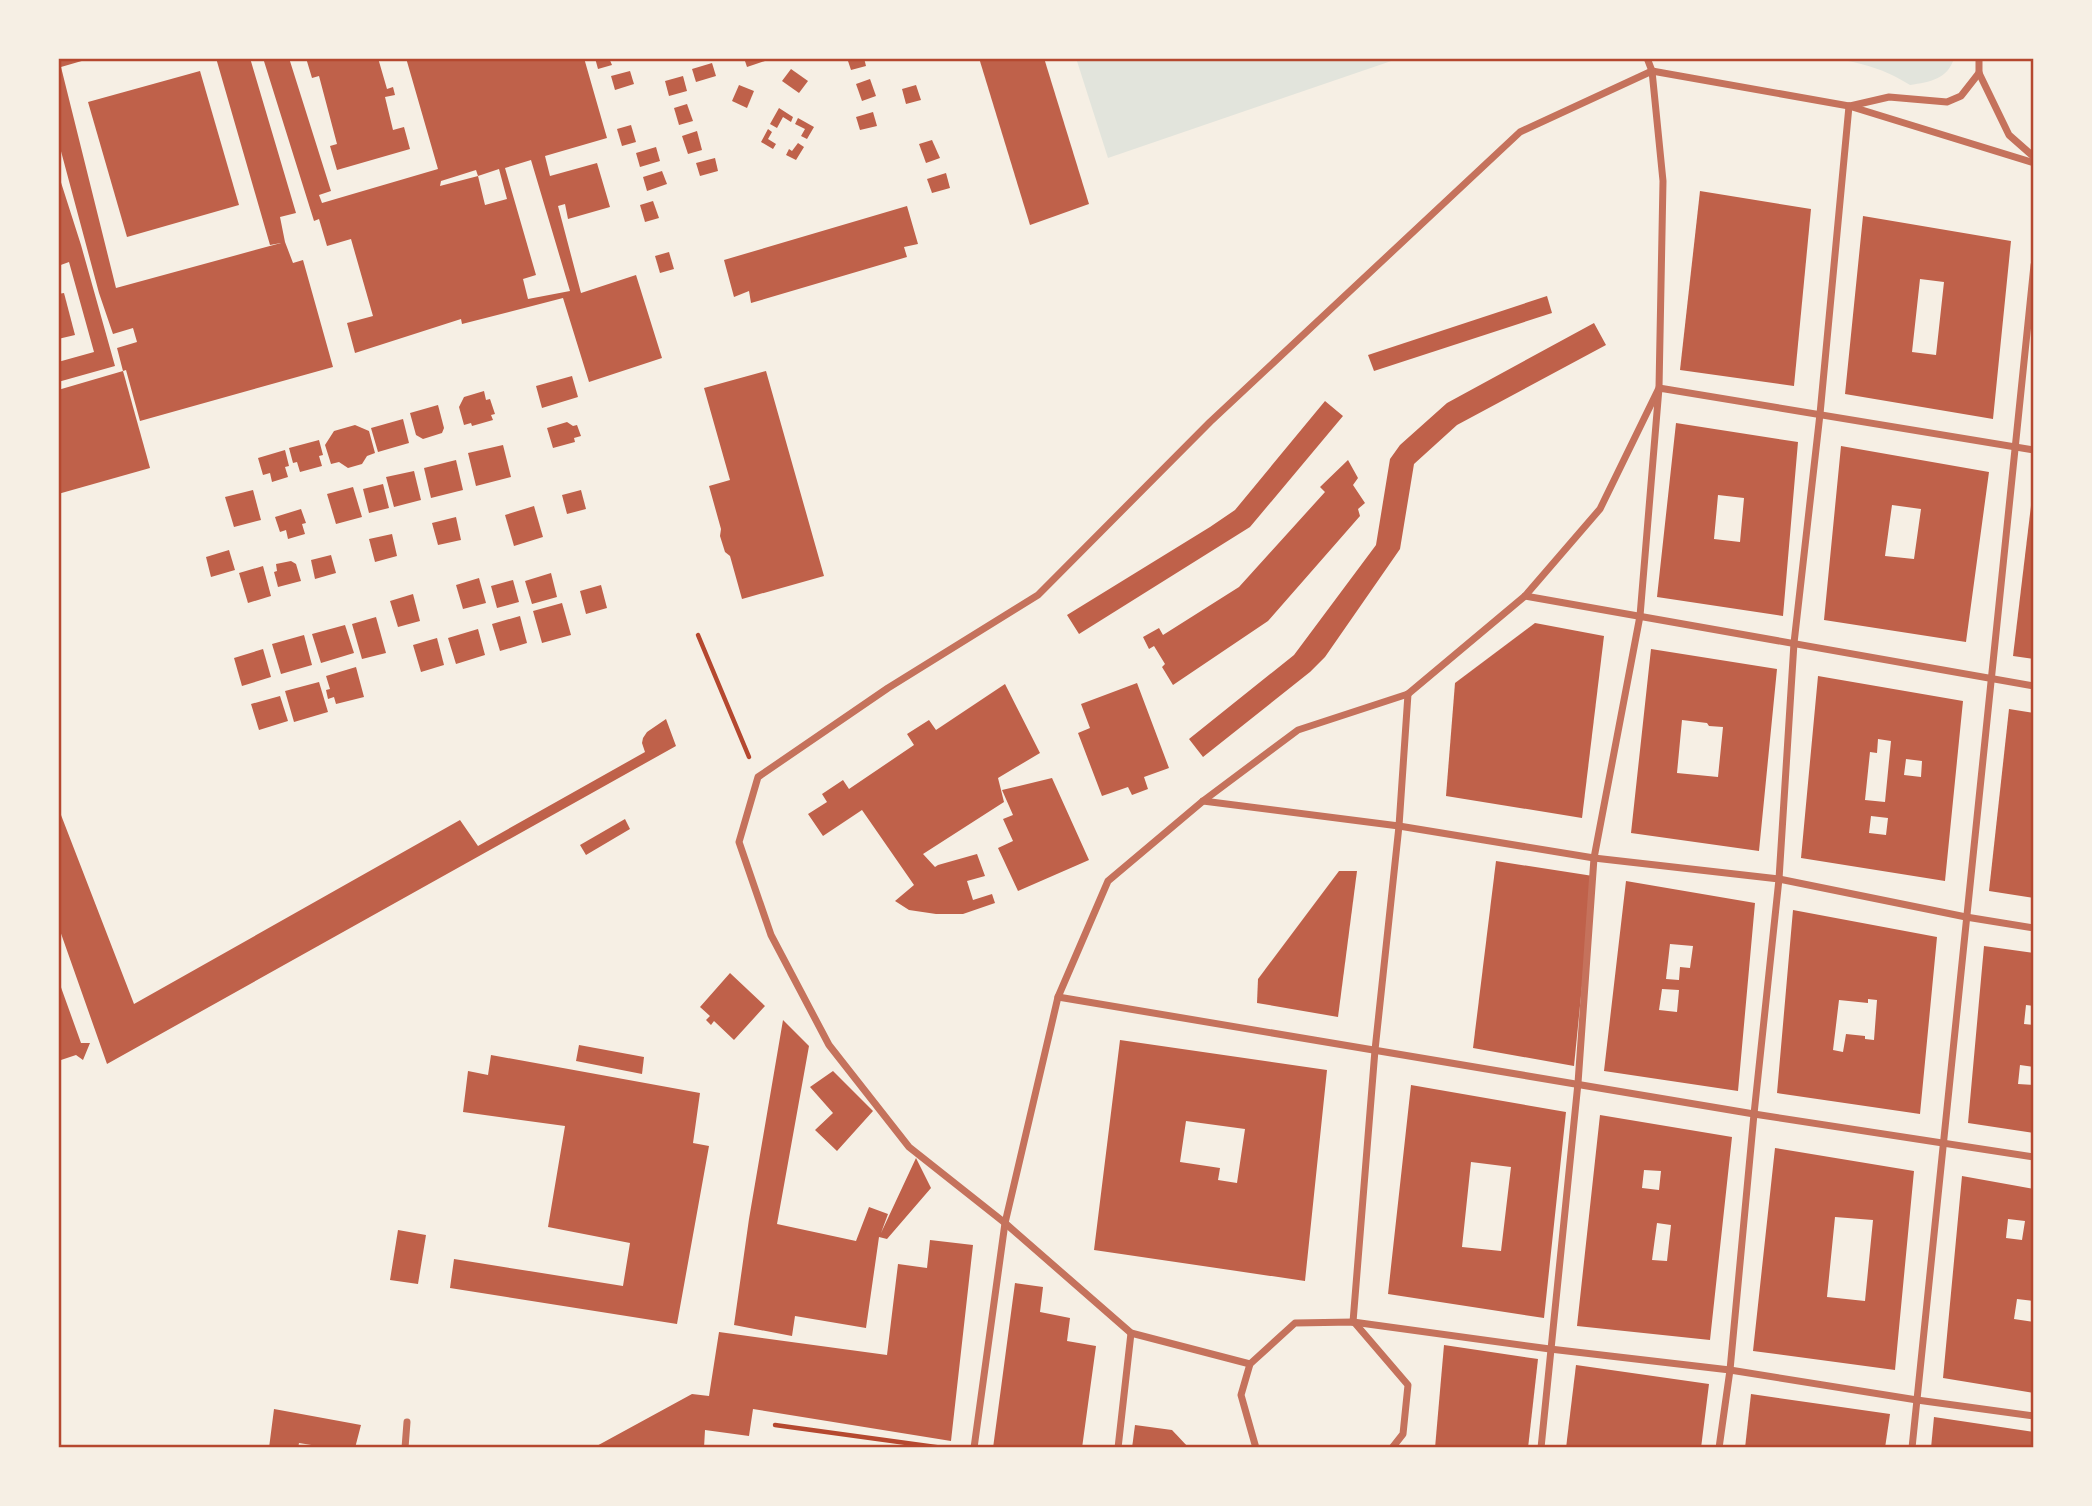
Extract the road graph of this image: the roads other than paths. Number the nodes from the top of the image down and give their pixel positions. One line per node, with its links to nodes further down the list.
1 (1647, 58): 3 (street)
2 (1979, 58): 4 (street)
3 (1651, 71): 5 (street); 9 (street); 31 (street)
4 (1979, 73): 5 (street); 6 (street)
5 (1849, 106): 7 (street); 10 (street)
6 (2034, 157)
7 (2034, 163)
8 (2034, 265): 11 (street)
9 (1658, 388): 10 (street); 13 (street); 14 (street)
10 (1820, 414): 11 (street); 15 (street)
11 (2015, 447): 12 (street); 16 (street)
12 (2034, 450)
13 (1525, 596): 14 (street); 18 (street)
14 (1640, 616): 15 (street); 21 (street)
15 (1794, 643): 16 (street); 22 (street)
16 (1991, 678): 17 (street); 23 (street)
17 (2034, 686)
18 (1408, 694): 19 (street); 20 (street)
19 (1203, 802): 20 (street); 25 (street)
20 (1399, 826): 21 (street); 26 (street)
21 (1594, 858): 22 (street); 27 (street)
22 (1779, 879): 23 (street); 28 (street)
23 (1966, 917): 24 (street); 29 (street)
24 (2034, 928)
25 (1058, 997): 26 (street); 31 (street)
26 (1376, 1050): 27 (street); 32 (street)
27 (1578, 1083): 28 (street); 34 (street)
28 (1754, 1114): 29 (street); 36 (street)
29 (1943, 1142): 30 (street); 37 (street)
30 (2034, 1157)
31 (1005, 1223): 33 (street); 41 (street)
32 (1353, 1322): 34 (street); 35 (street); 44 (street)
33 (1131, 1333): 35 (street); 42 (street)
34 (1550, 1349): 36 (street); 45 (street)
35 (1250, 1364): 43 (street)
36 (1730, 1370): 37 (street); 46 (street)
37 (1916, 1400): 38 (street); 47 (street)
38 (2034, 1416)
39 (407, 1422): 40 (street)
40 (405, 1448)
41 (974, 1448)
42 (1118, 1448)
43 (1256, 1448)
44 (1392, 1448)
45 (1541, 1448)
46 (1719, 1448)
47 (1912, 1448)

